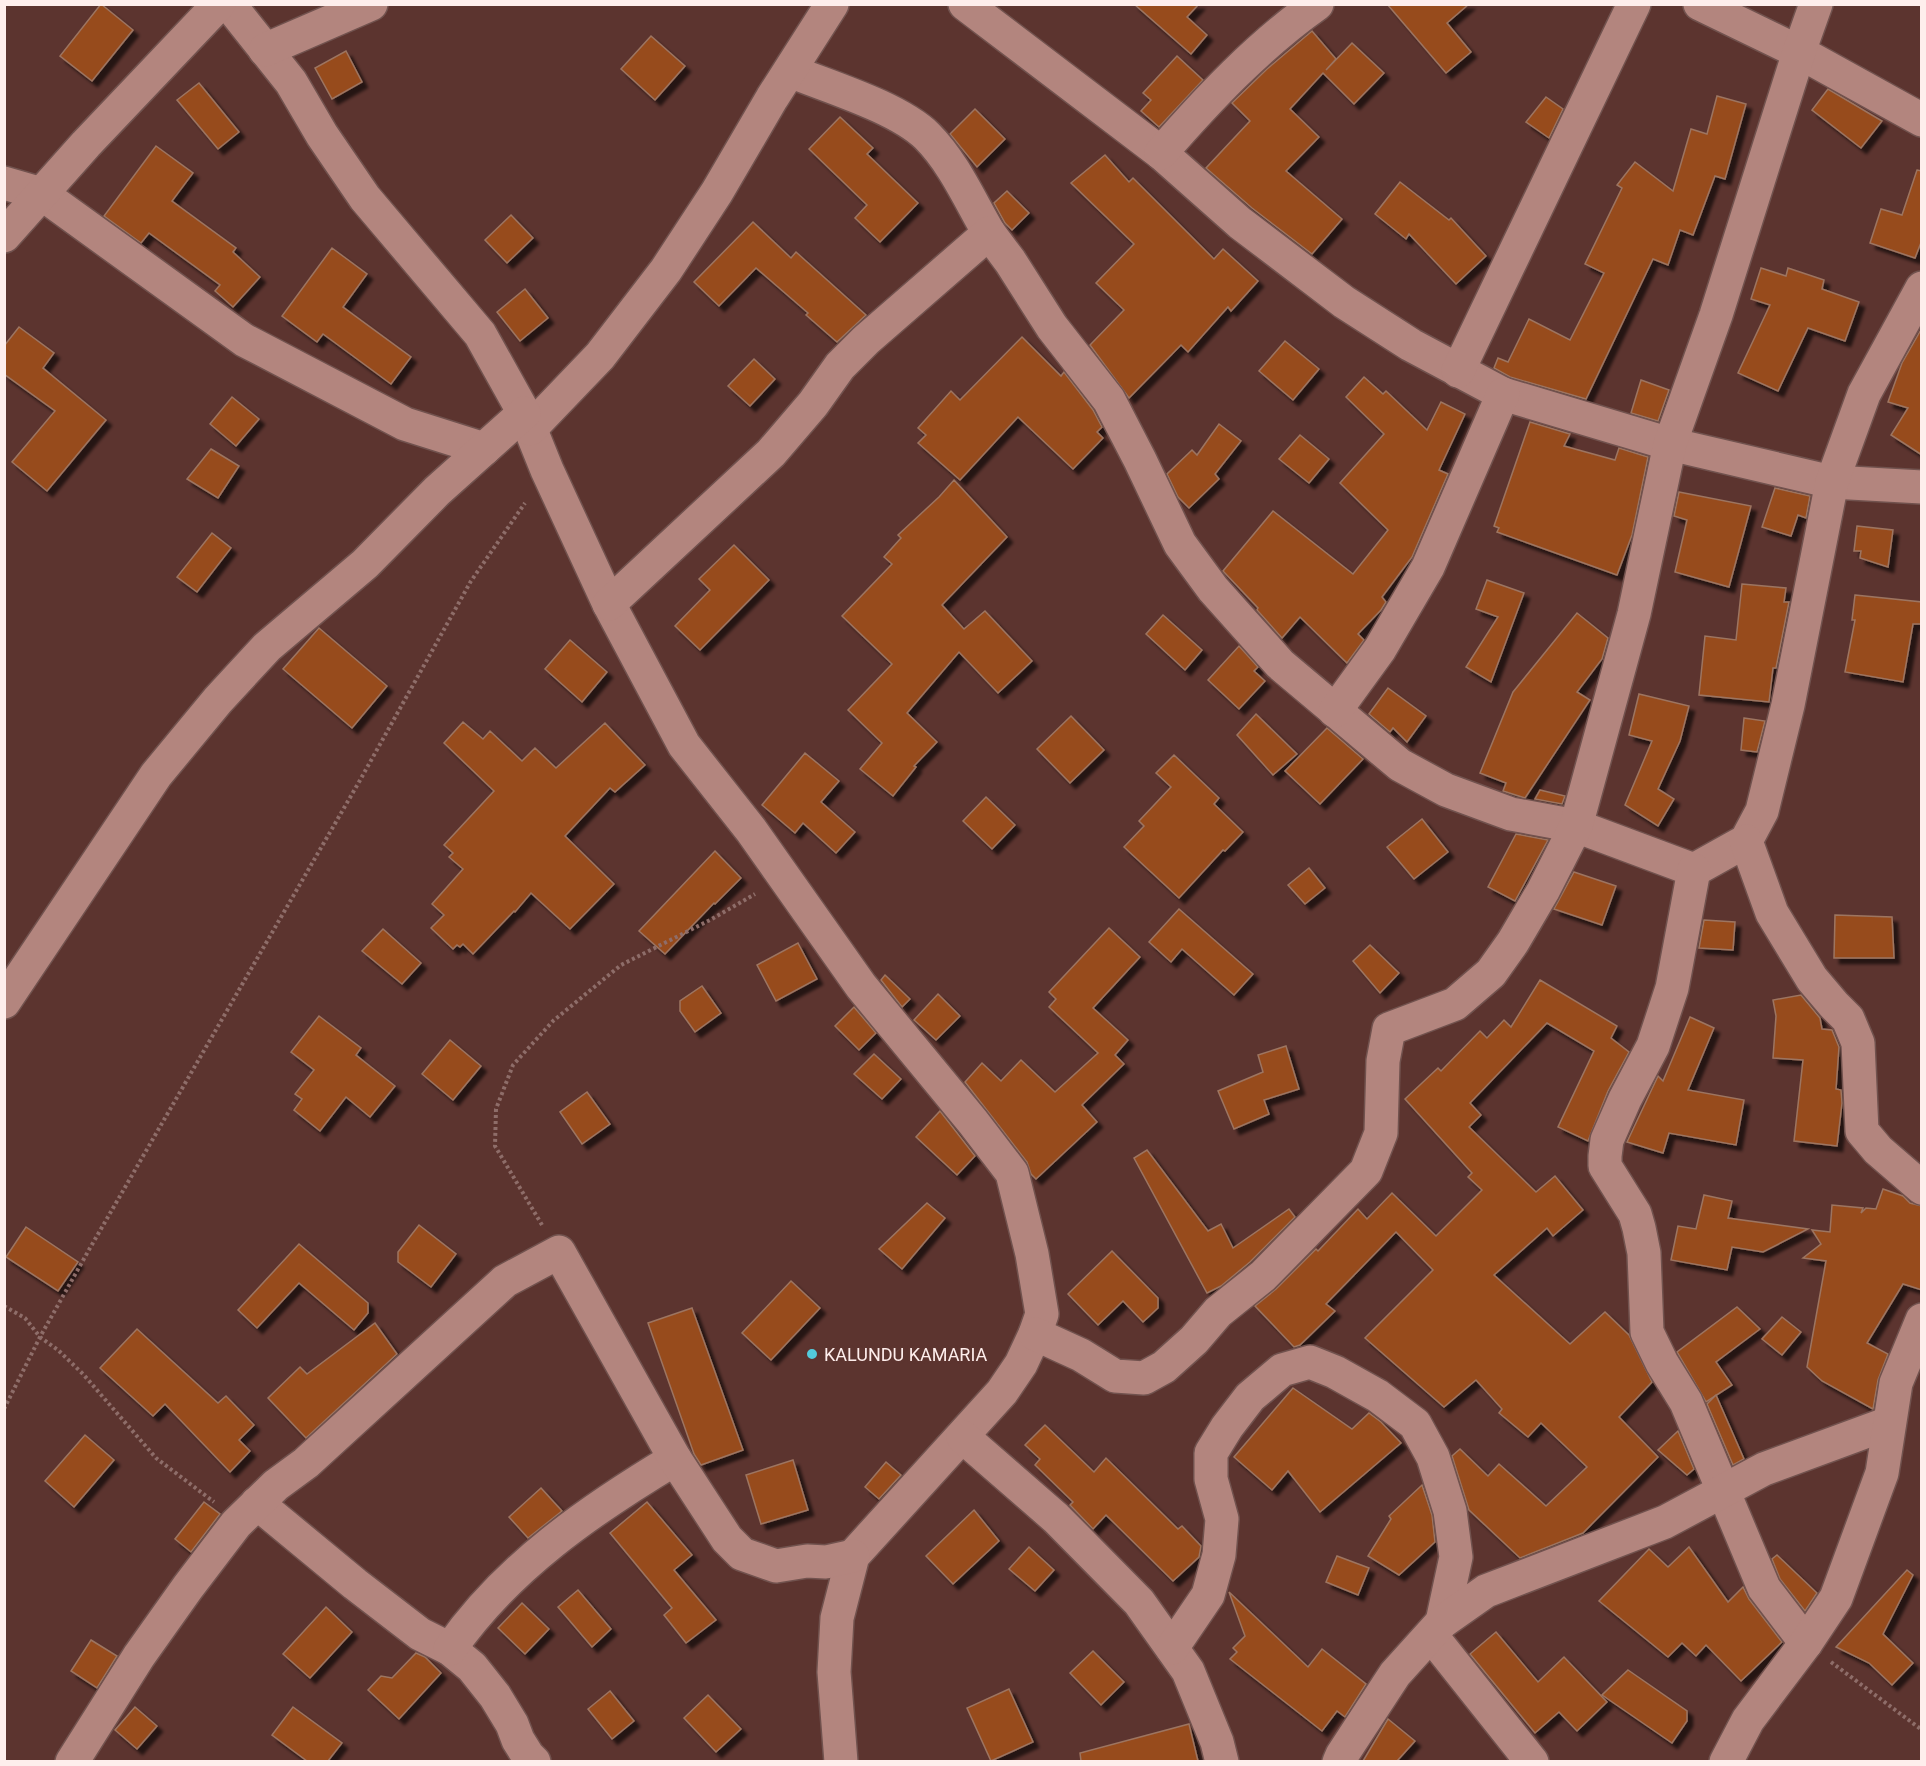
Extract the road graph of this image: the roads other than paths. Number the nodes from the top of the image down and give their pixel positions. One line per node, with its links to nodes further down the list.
1 (219, 4): 16 (street)
2 (229, 4): 10 (street)
3 (371, 4): 10 (street)
4 (832, 4): 12 (street)
5 (965, 4): 14 (street)
6 (1317, 4): 14 (street)
7 (1634, 4): 20 (street)
8 (1700, 4): 11 (street)
9 (1816, 4): 11 (street)
10 (265, 50): 22 (street)
11 (1799, 52): 13 (street); 23 (street)
12 (790, 71): 17 (street); 22 (street)
13 (1922, 120)
14 (1161, 153): 20 (street)
15 (4, 183): 16 (street)
16 (42, 194): 18 (street); 24 (street)
17 (989, 233): 27 (street); 28 (street)
18 (4, 236)
19 (1922, 288): 25 (street)
20 (1458, 371): 21 (street)
21 (1503, 394): 23 (street); 28 (street)
22 (527, 421): 24 (street); 27 (street)
23 (1670, 444): 25 (street); 29 (street)
24 (484, 449): 32 (street)
25 (1832, 482): 26 (street); 30 (street)
26 (1922, 487)
27 (609, 604): 35 (street)
28 (1335, 711): 29 (street)
29 (1576, 826): 31 (street); 35 (street)
30 (1746, 841): 31 (street); 33 (street)
31 (1694, 870): 39 (street)
32 (4, 1002)
33 (1922, 1188)
34 (1922, 1320): 36 (street)
35 (1035, 1334): 37 (street)
36 (1889, 1424): 39 (street); 43 (street)
37 (963, 1437): 41 (street); 44 (street)
38 (675, 1459): 40 (street); 41 (street); 45 (street)
39 (1724, 1490): 42 (street); 43 (street)
40 (247, 1513): 45 (street); 46 (street)
41 (853, 1556): 48 (street)
42 (1437, 1629): 44 (street); 50 (street); 51 (street)
43 (1806, 1643): 52 (street)
44 (1172, 1648): 49 (street)
45 (450, 1649): 47 (street)
46 (72, 1761)
47 (534, 1761)
48 (840, 1761)
49 (1222, 1761)
50 (1340, 1761)
51 (1532, 1761)
52 (1726, 1761)

